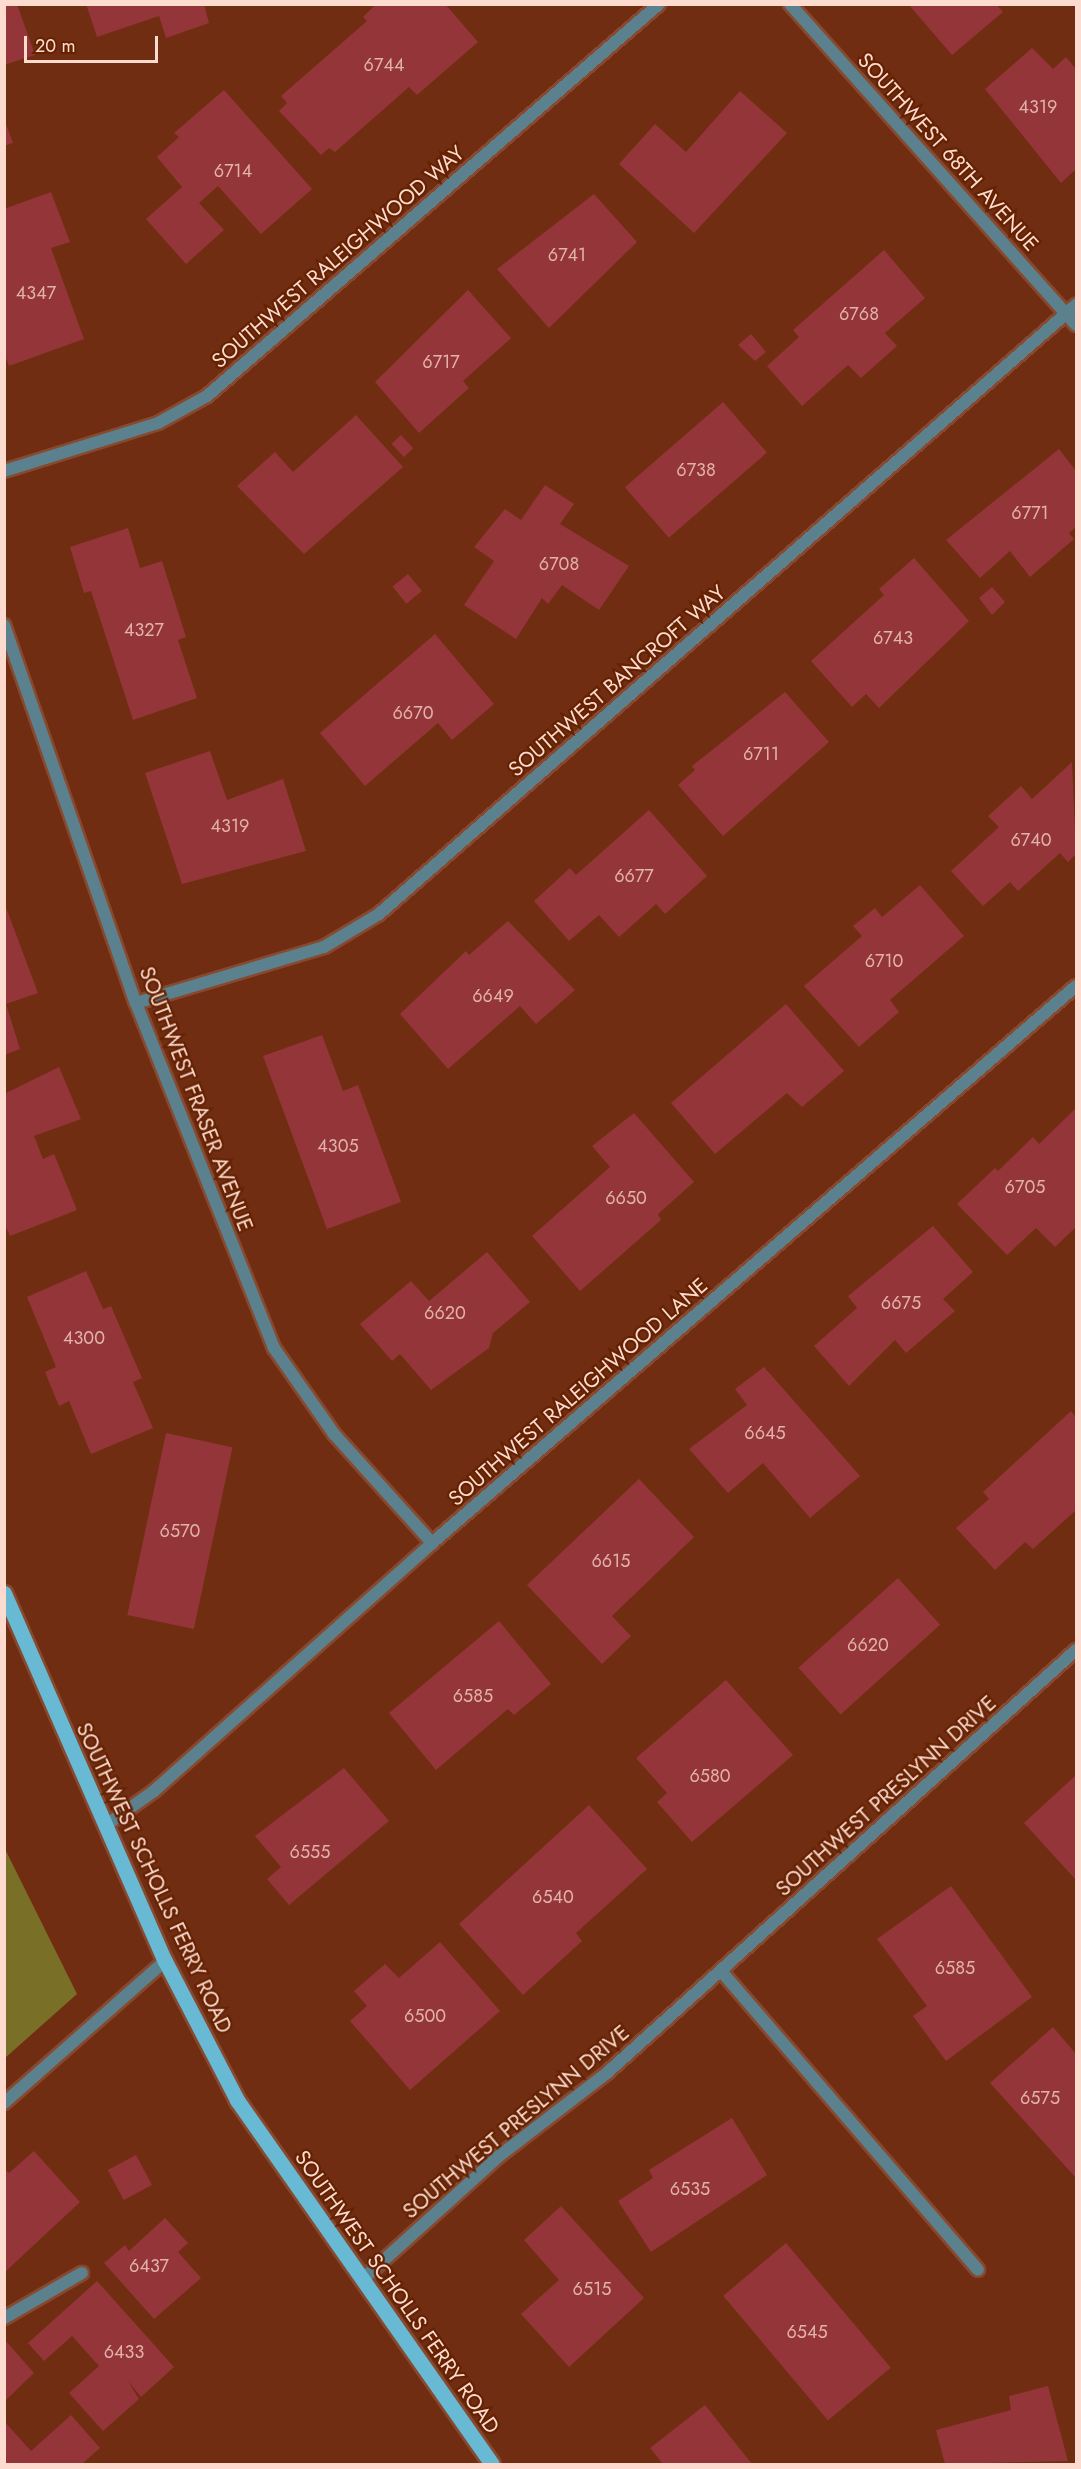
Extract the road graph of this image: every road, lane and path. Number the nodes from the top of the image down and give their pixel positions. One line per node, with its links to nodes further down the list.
1 (659, 4): 5 (street, SOUTHWEST RALEIGHWOOD WAY)
2 (790, 4): 3 (street, SOUTHWEST 68TH AVENUE)
3 (1072, 310): 4 (street, SOUTHWEST 68TH AVENUE); 8 (street, SOUTHWEST BANCROFT WAY)
4 (1077, 325)
5 (4, 471)
6 (4, 625): 8 (street, SOUTHWEST FRASER AVENUE)
7 (1077, 986): 9 (street, SOUTHWEST RALEIGHWOOD LANE)
8 (136, 1003): 9 (street, SOUTHWEST FRASER AVENUE)
9 (432, 1543): 12 (street, SOUTHWEST RALEIGHWOOD LANE)
10 (4, 1593): 12 (main road, SOUTHWEST SCHOLLS FERRY ROAD)
11 (1077, 1650): 14 (street, SOUTHWEST PRESLYNN DRIVE)
12 (105, 1826): 13 (main road, SOUTHWEST SCHOLLS FERRY ROAD)
13 (165, 1961): 15 (street); 18 (main road, SOUTHWEST SCHOLLS FERRY ROAD)
14 (721, 1971): 16 (street); 18 (street, SOUTHWEST PRESLYNN DRIVE)
15 (4, 2103)
16 (978, 2270)
17 (82, 2273): 19 (street)
18 (363, 2279): 20 (main road, SOUTHWEST SCHOLLS FERRY ROAD)
19 (4, 2318)
20 (492, 2464)

